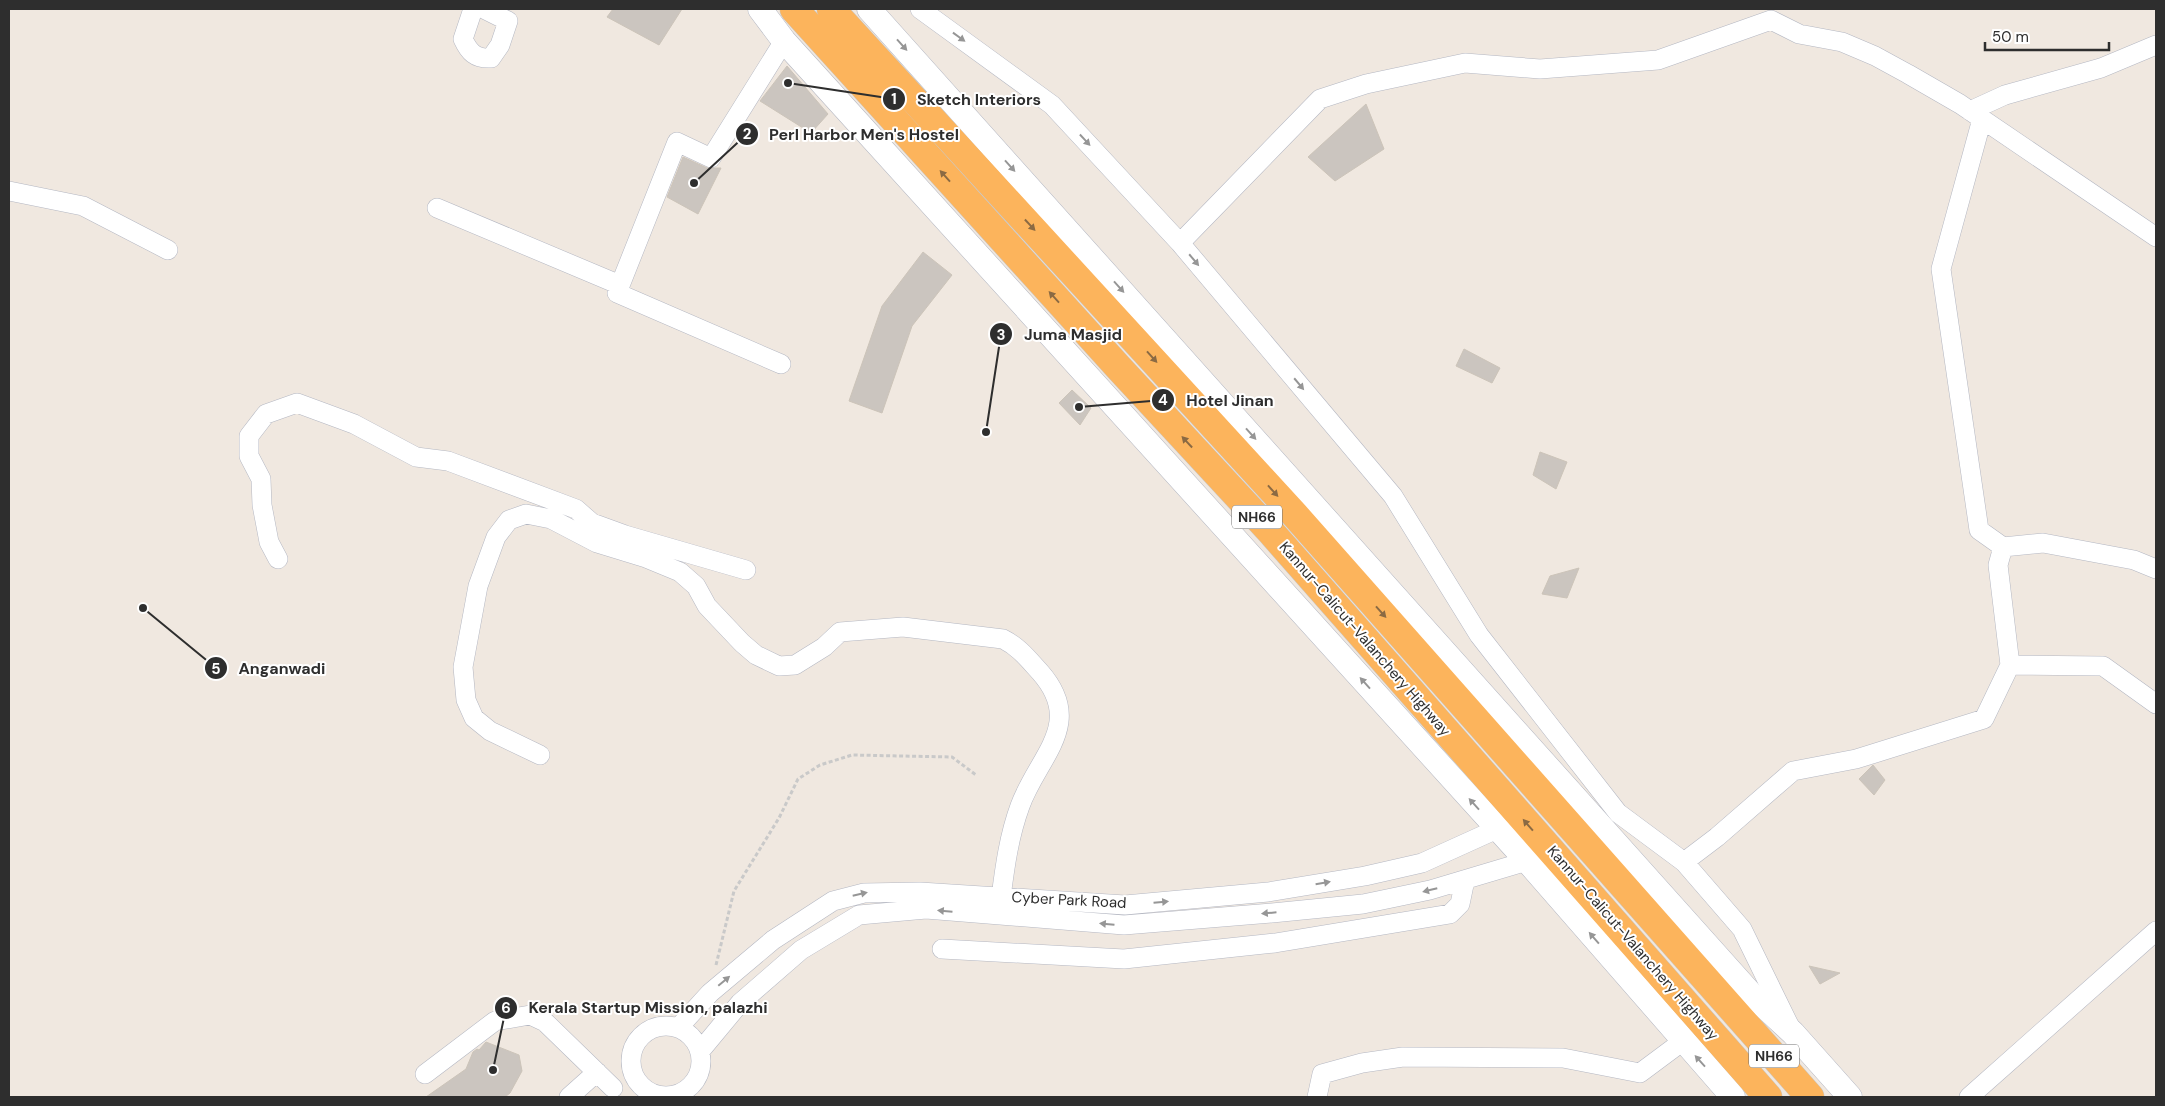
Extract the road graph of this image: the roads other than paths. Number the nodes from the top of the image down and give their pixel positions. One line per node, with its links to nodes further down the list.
1 (473, 9): 2 (street)
2 (484, 9)
3 (760, 9): 9 (street)
4 (794, 9): 46 (highway, Kannur-Calicut-Valanchery Highway / NH66, one-way to 4)
5 (831, 9): 47 (highway, NH66, one-way to 47)
6 (869, 9): 35 (street, one-way to 35)
7 (920, 9): 15 (street, one-way to 15)
8 (1773, 14): 11 (street); 15 (street)
9 (784, 41): 17 (street); 27 (street, one-way to 9)
10 (2156, 45): 11 (street)
11 (1976, 115): 14 (street); 19 (street)
12 (9, 191): 16 (street)
13 (437, 208): 17 (street)
14 (2156, 237)
15 (1180, 243): 29 (street, one-way to 29)
16 (168, 250)
17 (620, 285): 18 (street)
18 (782, 364)
19 (2003, 547): 22 (street); 24 (street)
20 (660, 554): 21 (street); 23 (street); 26 (street); 31 (street)
21 (278, 559)
22 (2156, 569)
23 (746, 570)
24 (2010, 665): 25 (street); 29 (street)
25 (2156, 704)
26 (540, 755)
27 (1497, 829): 28 (street); 31 (street, Cyber Park Road, one-way to 27)
28 (1527, 861): 30 (street); 36 (street, one-way to 28)
29 (1684, 862): 35 (street)
30 (1465, 880): 33 (street); 37 (street, one-way to 37)
31 (1001, 897): 34 (street, Cyber Park Road, one-way to 31)
32 (2156, 931): 49 (street)
33 (942, 949)
34 (678, 1028): 37 (street); 38 (street)
35 (1793, 1033): 48 (street)
36 (1683, 1041): 44 (street); 45 (street, one-way to 36)
37 (701, 1050): 42 (street)
38 (630, 1064): 41 (street); 42 (street)
39 (597, 1072): 40 (street); 41 (street); 43 (street)
40 (425, 1074)
41 (609, 1093)
42 (658, 1096)
43 (568, 1097)
44 (1317, 1097)
45 (1733, 1097)
46 (1768, 1097)
47 (1810, 1097)
48 (1850, 1097)
49 (1968, 1097)

